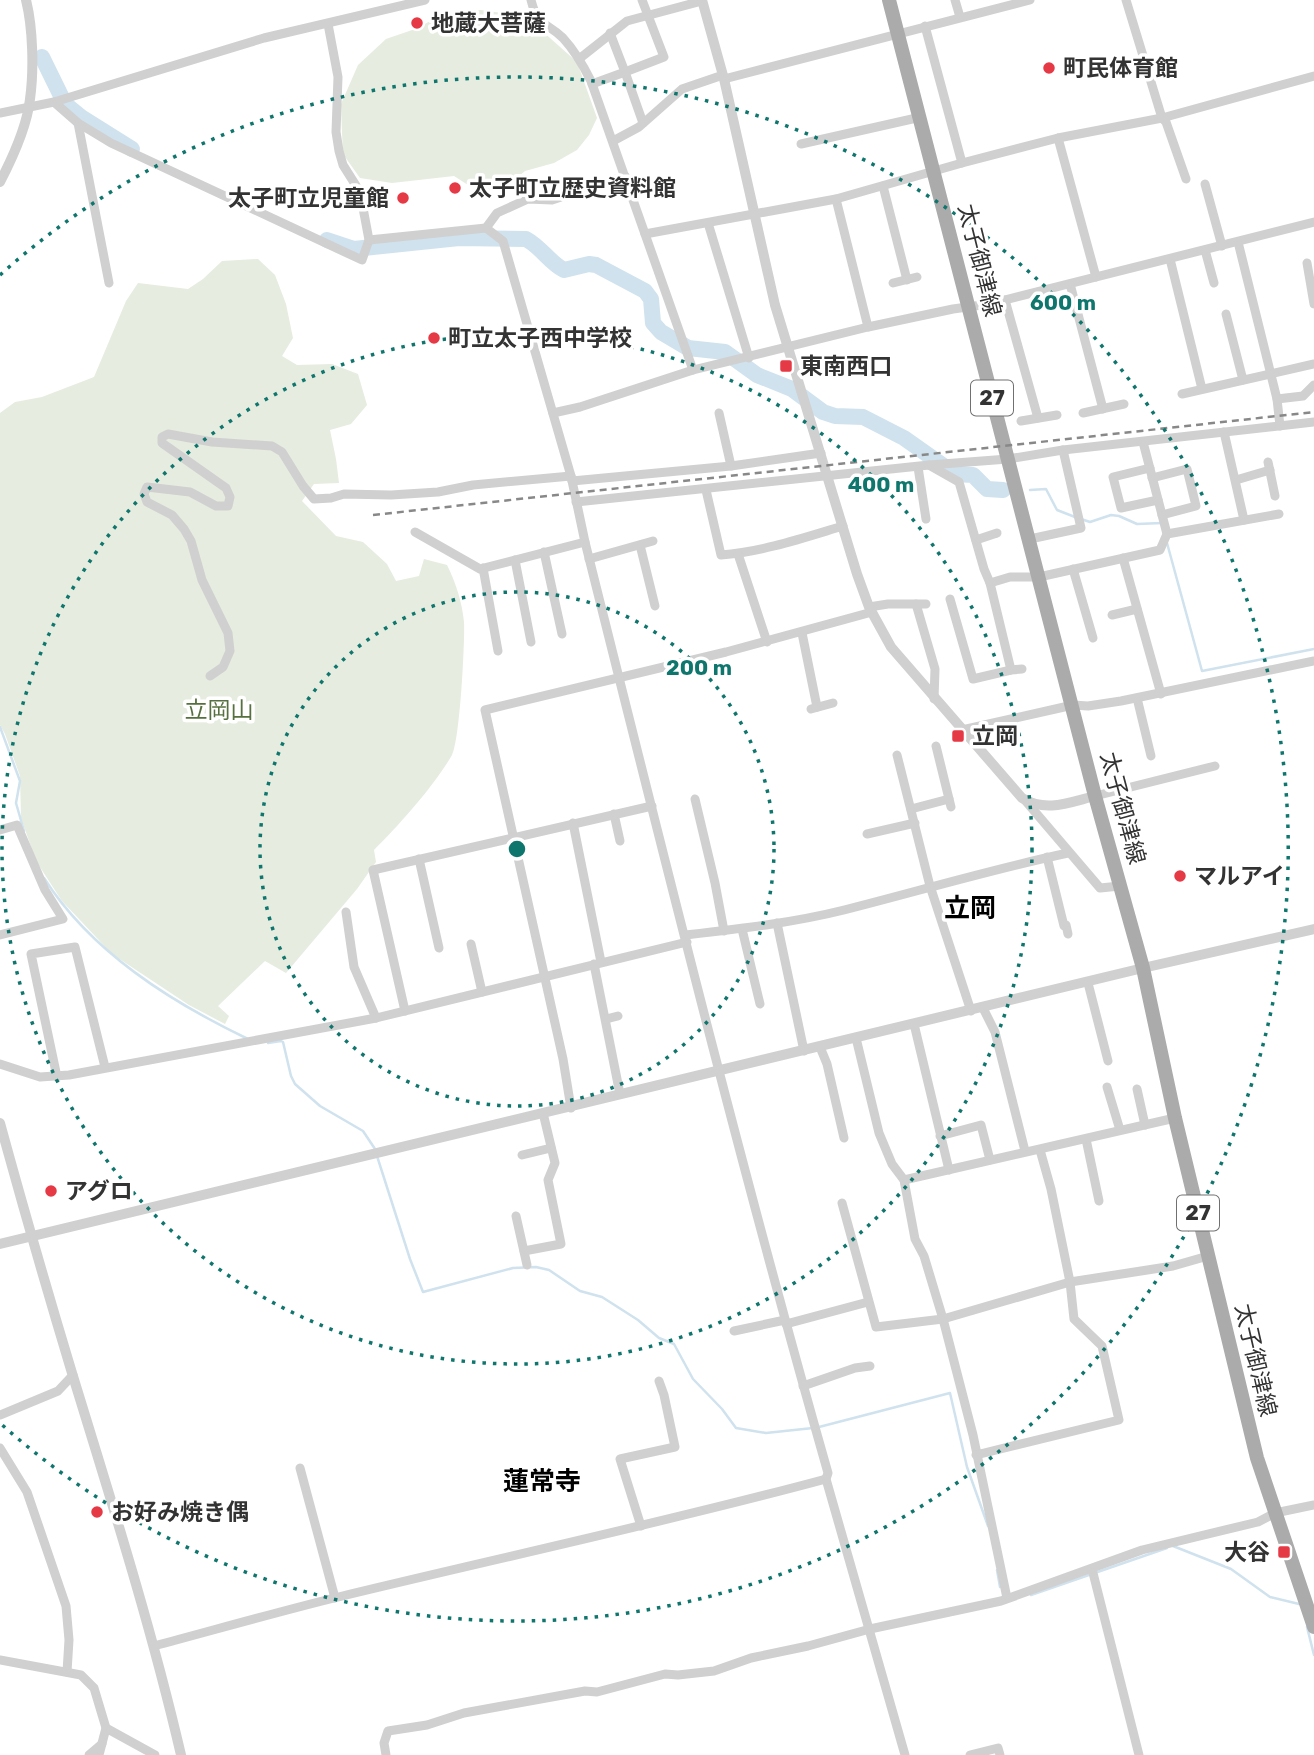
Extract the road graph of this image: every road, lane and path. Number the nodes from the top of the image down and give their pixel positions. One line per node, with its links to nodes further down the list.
1 (26, 0): 23 (street)
2 (425, 0): 10 (street)
3 (531, 0): 17 (street)
4 (642, 0): 11 (street)
5 (889, 0): 15 (main road, 太子御津線 / 27)
6 (955, 0): 12 (street)
7 (1030, 0): 12 (street)
8 (1126, 0): 26 (street)
9 (702, 1): 11 (street); 20 (street)
10 (412, 2): 13 (street)
11 (648, 16): 16 (street); 18 (street)
12 (960, 18): 14 (street)
13 (328, 23): 22 (street); 45 (street)
14 (925, 26): 15 (street); 32 (street)
15 (898, 32): 20 (street); 25 (main road, 太子御津線 / 27)
16 (610, 33): 17 (street); 18 (street)
17 (579, 59): 21 (street)
18 (625, 72): 21 (street); 28 (street)
19 (1314, 76): 26 (street)
20 (723, 77): 28 (street); 40 (street)
21 (593, 84): 30 (street)
22 (60, 100): 23 (street); 27 (street)
23 (28, 107): 24 (street); 36 (street)
24 (0, 113)
25 (921, 117): 31 (street); 33 (main road, 太子御津線 / 27)
26 (1162, 118): 29 (street); 35 (street)
27 (78, 123): 45 (street); 52 (street)
28 (643, 123): 30 (street)
29 (1058, 138): 32 (street); 51 (street)
30 (613, 141): 34 (street)
31 (801, 144)
32 (962, 163): 33 (street)
33 (934, 171): 38 (street); 59 (main road, 太子御津線 / 27)
34 (625, 176): 43 (street); 44 (street)
35 (1186, 179)
36 (0, 182)
37 (1205, 184): 47 (street)
38 (883, 186): 39 (street); 53 (street)
39 (836, 199): 40 (street); 61 (street)
40 (754, 214): 42 (street); 62 (street)
41 (1314, 222): 46 (street)
42 (708, 223): 44 (street); 63 (street)
43 (486, 228): 45 (street); 74 (street)
44 (645, 234): 65 (street)
45 (369, 240)
46 (1238, 242): 47 (street); 66 (street)
47 (1222, 246): 48 (street)
48 (1205, 250): 49 (street); 54 (street)
49 (1170, 259): 51 (street); 69 (street)
50 (1307, 262): 56 (street)
51 (1096, 277): 55 (street)
52 (109, 283)
53 (893, 283)
54 (1214, 283)
55 (1070, 284): 57 (street); 73 (street)
56 (1313, 291): 58 (street)
57 (1005, 300): 59 (street); 78 (street)
58 (1314, 304)
59 (969, 308): 61 (street); 86 (main road, 太子御津線 / 27)
60 (1226, 314): 67 (street)
61 (868, 327): 62 (street)
62 (788, 348): 63 (street); 85 (street)
63 (749, 358): 65 (street)
64 (1314, 364): 66 (street)
65 (693, 370): 74 (street)
66 (1270, 375): 67 (street); 71 (street)
67 (1243, 380): 69 (street)
68 (1314, 385): 71 (street)
69 (1202, 389): 70 (street)
70 (1182, 394)
71 (1277, 399): 81 (street)
72 (1125, 404): 73 (street)
73 (1103, 408): 76 (street)
74 (553, 413): 92 (street)
75 (719, 413): 88 (street)
76 (1083, 413)
77 (1057, 415): 78 (street)
78 (1038, 418): 79 (street)
79 (1021, 421)
80 (1314, 422): 81 (street)
81 (1280, 426): 82 (street)
82 (1224, 432): 83 (street); 93 (street)
83 (1143, 442): 84 (street); 90 (street)
84 (1063, 450): 86 (street); 106 (street)
85 (821, 453): 88 (street); 91 (street)
86 (1009, 459): 87 (street); 106 (main road, 太子御津線 / 27)
87 (929, 465): 89 (street); 107 (street)
88 (731, 466): 92 (street)
89 (918, 467): 91 (street); 100 (street)
90 (1151, 473): 96 (street); 96 (street); 99 (street)
91 (828, 477): 94 (street); 102 (street)
92 (571, 478): 97 (street); 134 (street)
93 (1236, 480): 95 (street); 101 (street)
94 (706, 490): 97 (street); 112 (street)
95 (1275, 496)
96 (1158, 500): 99 (street)
97 (576, 502): 109 (street)
98 (1279, 514): 101 (street)
99 (1162, 515): 105 (street)
100 (926, 519)
101 (1244, 520): 105 (street)
102 (843, 526): 112 (street); 123 (street)
103 (415, 532): 116 (street)
104 (997, 533): 107 (street)
105 (1167, 534): 113 (street)
106 (1030, 539): 118 (main road, 太子御津線 / 27)
107 (976, 540): 119 (street)
108 (653, 541): 110 (street)
109 (585, 542): 111 (street); 114 (street)
110 (640, 545): 114 (street); 121 (street)
111 (544, 552): 115 (street); 126 (street)
112 (738, 554): 129 (street)
113 (1123, 558): 117 (street); 122 (street)
114 (589, 559): 135 (street)
115 (515, 560): 116 (street); 127 (street)
116 (483, 568): 130 (street)
117 (1073, 569): 118 (street); 128 (street)
118 (1039, 577): 119 (street); 140 (main road, 太子御津線 / 27)
119 (990, 583): 132 (street)
120 (950, 598): 132 (street)
121 (655, 606)
122 (1137, 609): 124 (street); 136 (street)
123 (870, 610): 125 (street); 138 (street); 138 (street)
124 (1122, 623)
125 (802, 633): 129 (street); 139 (street)
126 (562, 634)
127 (528, 638)
128 (1093, 638)
129 (767, 642): 135 (street)
130 (498, 651)
131 (1314, 661): 136 (street)
132 (1011, 670): 133 (street)
133 (1022, 670)
134 (210, 676)
135 (619, 677): 149 (street); 156 (street)
136 (1161, 694): 137 (street)
137 (1137, 698): 140 (street); 144 (street)
138 (934, 699): 141 (street)
139 (834, 703)
140 (1073, 705): 141 (street); 146 (main road, 太子御津線 / 27)
141 (962, 730): 147 (street)
142 (936, 746): 150 (street)
143 (897, 755): 150 (street)
144 (1151, 756)
145 (1215, 766): 146 (street)
146 (1095, 796): 147 (street); 162 (main road, 太子御津線 / 27)
147 (1023, 798): 158 (street)
148 (695, 799): 167 (street)
149 (652, 806): 151 (street); 170 (street)
150 (911, 809): 153 (street)
151 (614, 814): 152 (street); 157 (street)
152 (573, 823): 156 (street); 173 (street)
153 (915, 823): 155 (street); 161 (street)
154 (0, 830): 169 (street)
155 (867, 834)
156 (513, 838): 160 (street); 175 (street)
157 (620, 841)
158 (1068, 853): 159 (street); 162 (street)
159 (1047, 858): 161 (street); 168 (street)
160 (419, 859): 172 (street); 180 (street)
161 (930, 886): 164 (street); 179 (street)
162 (1120, 886): 174 (main road, 太子御津線 / 27)
163 (346, 912): 182 (street)
164 (777, 923): 165 (street); 187 (street)
165 (742, 929): 167 (street); 178 (street)
166 (1314, 929): 174 (street)
167 (724, 931): 170 (street)
168 (1068, 934)
169 (0, 935)
170 (686, 939): 173 (street); 191 (street)
171 (471, 944): 177 (street)
172 (439, 948)
173 (598, 963): 175 (street); 183 (street)
174 (1143, 968): 176 (street); 198 (main road, 太子御津線 / 27)
175 (545, 976): 177 (street); 196 (street)
176 (1088, 983): 179 (street); 188 (street)
177 (482, 992): 180 (street)
178 (761, 1004)
179 (977, 1009): 184 (street); 207 (street)
180 (405, 1011): 182 (street)
181 (618, 1016): 183 (street)
182 (376, 1018): 190 (street)
183 (606, 1019): 195 (street)
184 (914, 1024): 185 (street); 202 (street)
185 (856, 1038): 186 (street); 211 (street)
186 (820, 1047): 187 (street); 203 (street)
187 (804, 1051): 191 (street)
188 (1108, 1061)
189 (0, 1064): 192 (street)
190 (105, 1067): 192 (street); 192 (street)
191 (720, 1071): 195 (street); 223 (street)
192 (57, 1077)
193 (1107, 1087): 201 (street)
194 (1137, 1089): 200 (street)
195 (620, 1094): 196 (street)
196 (571, 1108): 197 (street)
197 (543, 1112): 205 (street); 215 (street)
198 (1175, 1118): 200 (street); 218 (main road, 太子御津線 / 27)
199 (0, 1123): 215 (street)
200 (1145, 1125): 201 (street)
201 (1120, 1130): 204 (street)
202 (940, 1136): 209 (street); 210 (street)
203 (844, 1138)
204 (1086, 1139): 206 (street); 212 (street)
205 (551, 1148): 208 (street); 217 (street)
206 (1040, 1150): 207 (street); 220 (street)
207 (1025, 1152): 209 (street)
208 (522, 1155)
209 (990, 1160): 210 (street)
210 (949, 1170): 211 (street)
211 (904, 1180): 222 (street)
212 (1099, 1201)
213 (842, 1203): 221 (street)
214 (516, 1216): 217 (street)
215 (32, 1237): 216 (street); 226 (street)
216 (0, 1244)
217 (524, 1251): 219 (street)
218 (1208, 1256): 220 (street); 235 (main road, 太子御津線 / 27)
219 (527, 1265)
220 (1070, 1282): 222 (street); 231 (street)
221 (868, 1302): 222 (street); 223 (street)
222 (943, 1319): 231 (street)
223 (785, 1322): 224 (street); 228 (street)
224 (734, 1331)
225 (870, 1366): 228 (street)
226 (73, 1375): 229 (street); 242 (street)
227 (659, 1381): 236 (street)
228 (803, 1386): 233 (street)
229 (0, 1415)
230 (0, 1448): 244 (street)
231 (976, 1455): 239 (street)
232 (300, 1468): 238 (street)
233 (826, 1479): 236 (street); 241 (street)
234 (1314, 1505): 235 (street)
235 (1275, 1513): 237 (street); 240 (main road, 太子御津線 / 27)
236 (640, 1526): 238 (street)
237 (1092, 1569): 239 (street); 255 (street)
238 (335, 1598): 242 (street)
239 (1007, 1598): 241 (street)
240 (1314, 1627)
241 (870, 1629): 251 (street); 252 (street)
242 (154, 1646): 250 (street)
243 (0, 1660): 244 (street)
244 (67, 1672): 245 (street)
245 (106, 1728): 246 (street); 249 (street)
246 (102, 1744): 247 (street); 248 (street)
247 (89, 1755)
248 (99, 1755)
249 (155, 1755)
250 (181, 1755)
251 (386, 1755)
252 (905, 1755)
253 (970, 1755): 254 (street)
254 (1000, 1755)
255 (1139, 1755)

